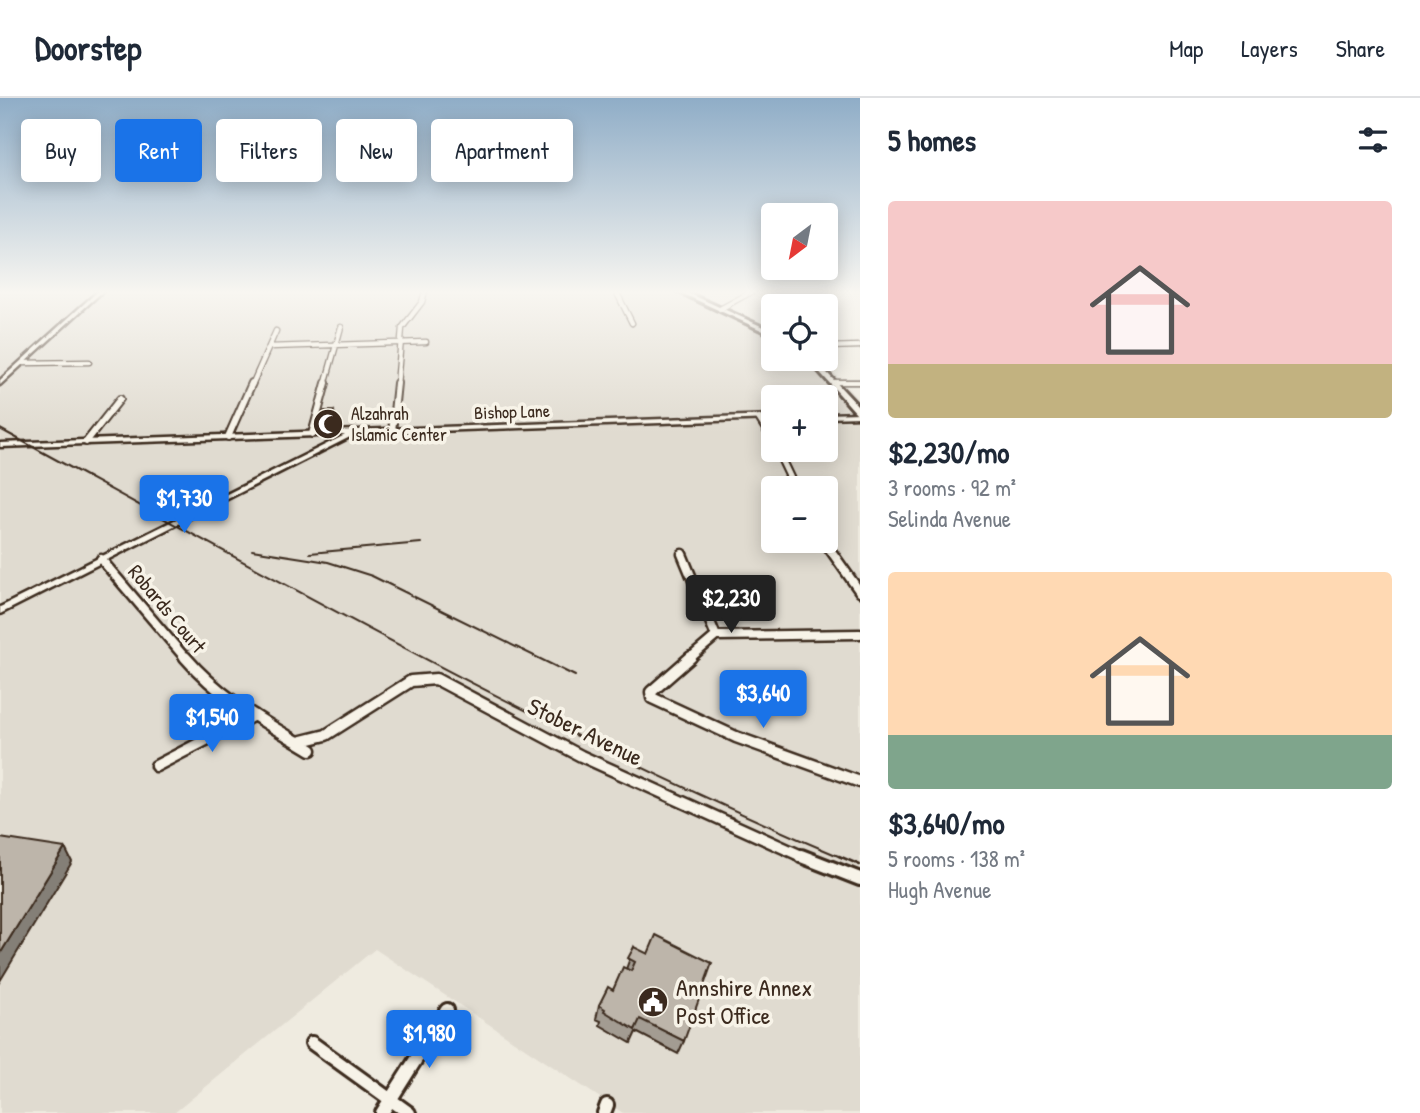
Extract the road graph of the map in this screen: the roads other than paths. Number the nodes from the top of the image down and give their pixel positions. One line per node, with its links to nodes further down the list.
1 (50, 338): 12 (street)
2 (273, 338): 9 (street)
3 (337, 338): 7 (street)
4 (401, 338): 6 (street)
5 (426, 342): 6 (street)
6 (400, 343): 7 (street); 24 (street)
7 (335, 346): 9 (street); 26 (street)
8 (860, 346): 10 (street)
9 (269, 347): 27 (street)
10 (838, 347)
11 (89, 362): 12 (street)
12 (24, 363): 17 (street)
13 (825, 371): 15 (main road)
14 (829, 371): 15 (main road)
15 (838, 382): 16 (street); 19 (main road); 20 (main road)
16 (860, 382)
17 (0, 383)
18 (120, 400): 28 (street)
19 (860, 402)
20 (860, 414): 21 (street)
21 (838, 415)
22 (759, 418): 23 (street); 24 (street, Bishop Lane)
23 (761, 421)
24 (392, 432): 25 (street, Bishop Lane)
25 (352, 433): 26 (street, Bishop Lane); 32 (street)
26 (312, 434): 27 (street, Bishop Lane)
27 (228, 437): 28 (street, Bishop Lane)
28 (86, 442): 29 (street, Bishop Lane)
29 (0, 445)
30 (832, 553): 33 (street)
31 (682, 554): 36 (street)
32 (102, 559): 34 (street); 37 (street, Robards Court)
33 (860, 592)
34 (0, 611)
35 (860, 634): 36 (street)
36 (716, 636): 41 (street)
37 (254, 715): 38 (street, Robards Court); 40 (street)
38 (298, 742): 39 (street, Robards Court); 42 (street, Stober Avenue)
39 (312, 750)
40 (156, 766)
41 (860, 782)
42 (860, 879)
43 (447, 1010): 45 (street)
44 (312, 1043): 45 (street)
45 (390, 1100): 46 (street); 47 (street)
46 (382, 1113)
47 (409, 1113)

